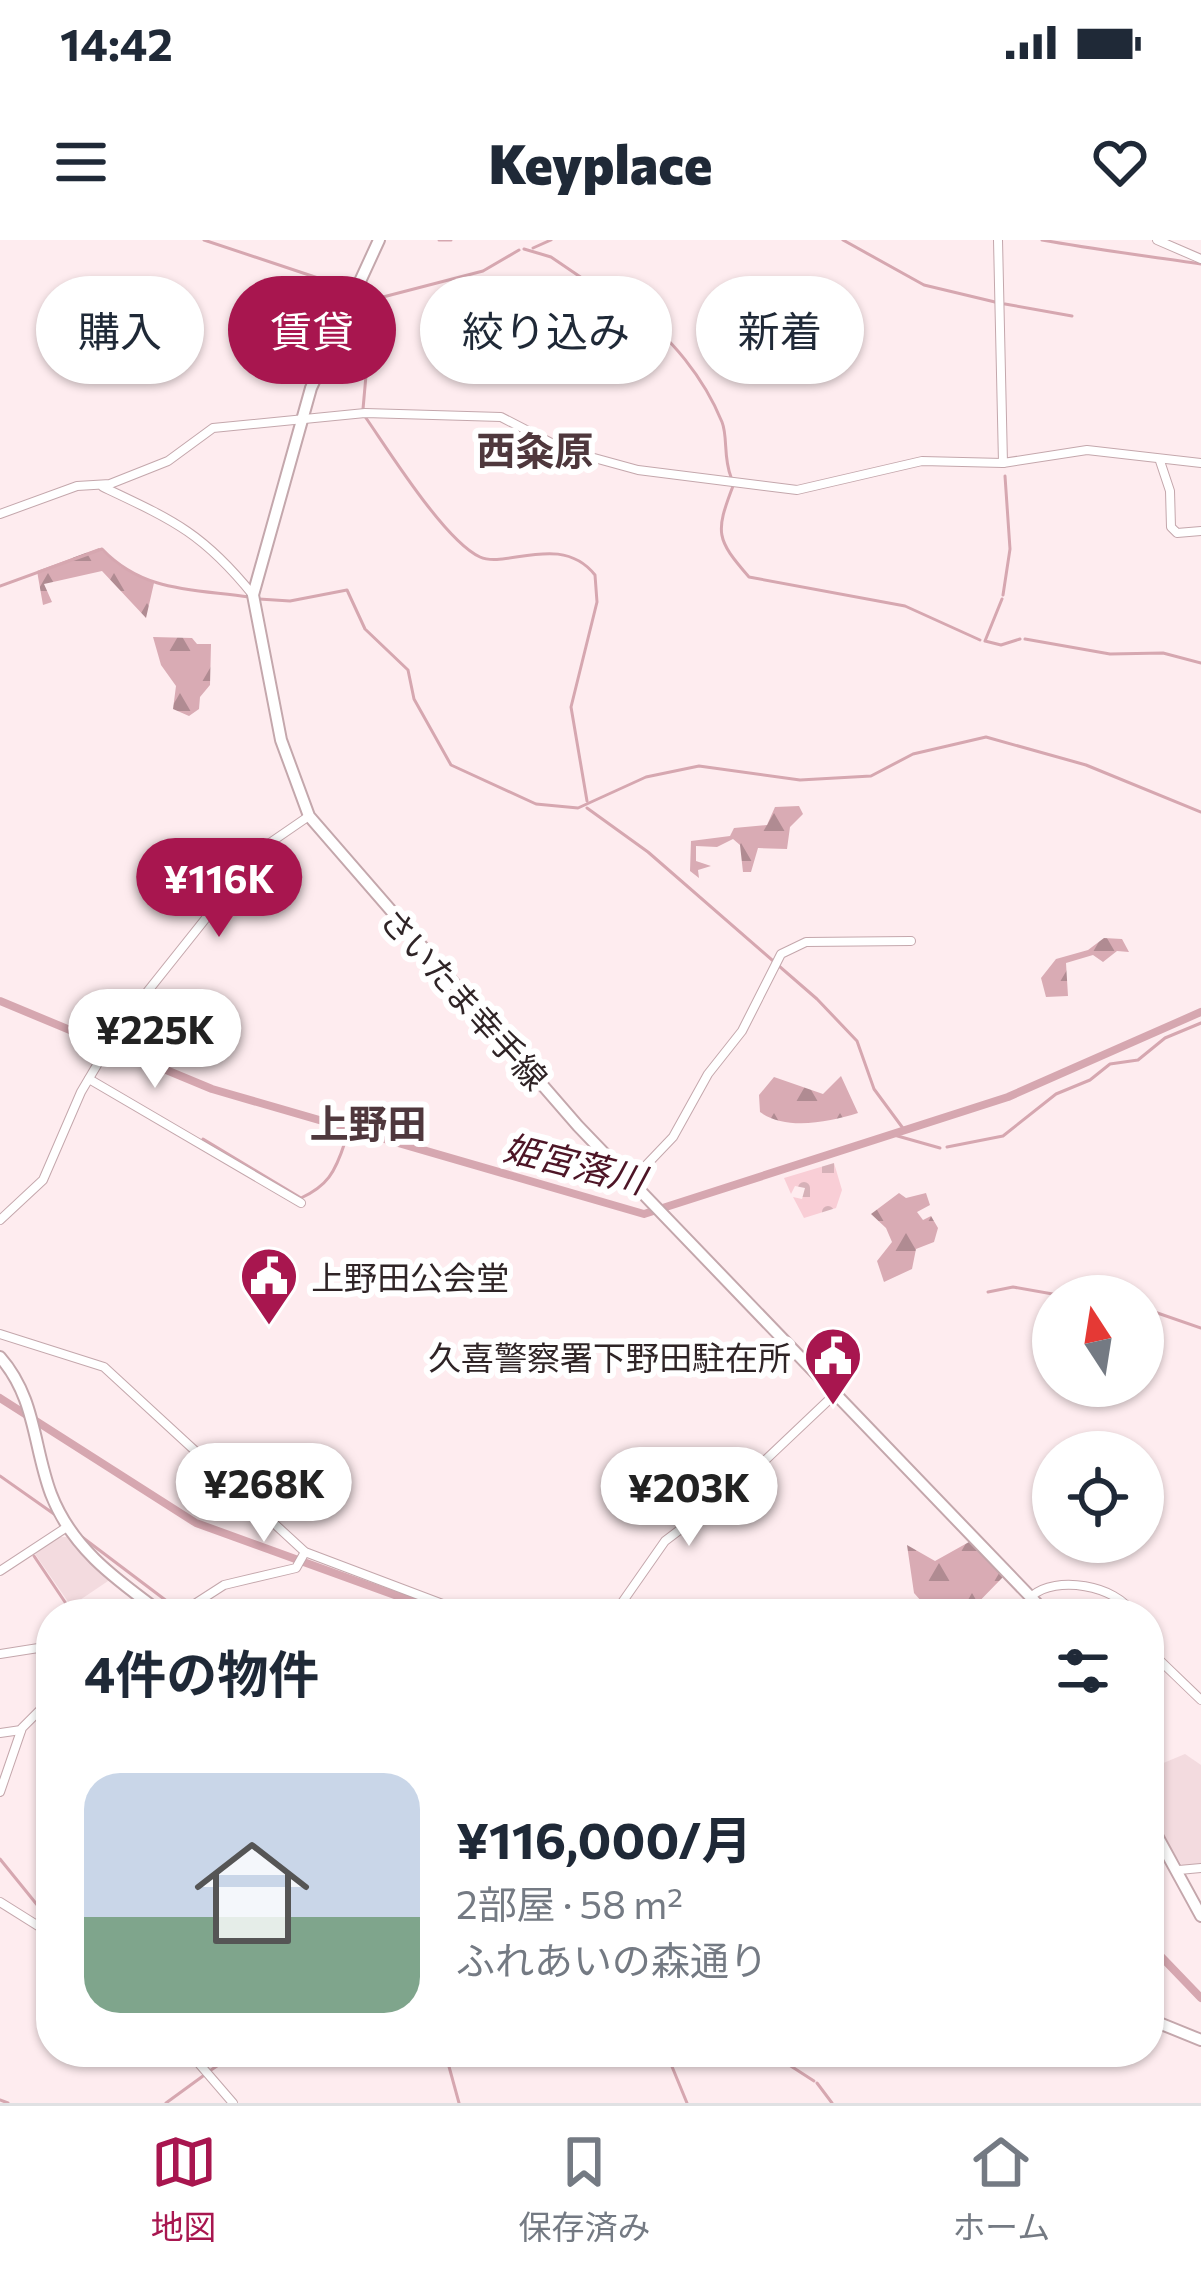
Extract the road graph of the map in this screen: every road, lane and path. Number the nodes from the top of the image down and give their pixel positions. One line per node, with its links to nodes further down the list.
1 (379, 240): 5 (main road, さいたま幸手線)
2 (998, 240): 7 (street)
3 (1157, 240): 4 (street)
4 (1201, 259)
5 (301, 417): 7 (street); 9 (street); 12 (main road, さいたま幸手線)
6 (1160, 460): 7 (street); 8 (street); 11 (street)
7 (1003, 463)
8 (1201, 464)
9 (102, 486): 10 (street); 12 (street)
10 (0, 514)
11 (1201, 532)
12 (253, 595): 13 (main road, さいたま幸手線)
13 (309, 816): 15 (street); 16 (main road, さいたま幸手線)
14 (910, 941): 16 (street)
15 (88, 1078): 17 (street); 18 (street)
16 (631, 1181): 21 (main road, さいたま幸手線)
17 (302, 1203)
18 (0, 1220)
19 (0, 1334): 23 (street)
20 (0, 1357): 22 (main road)
21 (834, 1395): 25 (main road, さいたま幸手線); 29 (street)
22 (67, 1527): 24 (street); 26 (main road)
23 (302, 1557): 27 (street); 28 (street)
24 (0, 1571)
25 (1032, 1596): 30 (main road, さいたま幸手線); 31 (street)
26 (143, 1599)
27 (202, 1599)
28 (425, 1599)
29 (624, 1599)
30 (1034, 1599)
31 (1118, 1599)
32 (36, 1648): 33 (street)
33 (0, 1654)
34 (1164, 1664): 35 (street)
35 (1201, 1700)
36 (36, 1710): 37 (street)
37 (21, 1730): 38 (street); 39 (street)
38 (0, 1733)
39 (0, 1792)
40 (1164, 1846): 42 (main road)
41 (1201, 1868): 42 (street)
42 (1179, 1870): 44 (main road)
43 (0, 1902): 45 (street)
44 (1201, 1916)
45 (36, 1925)
46 (1164, 2025): 47 (main road)
47 (1201, 2040)
48 (201, 2067): 49 (street)
49 (233, 2103)

